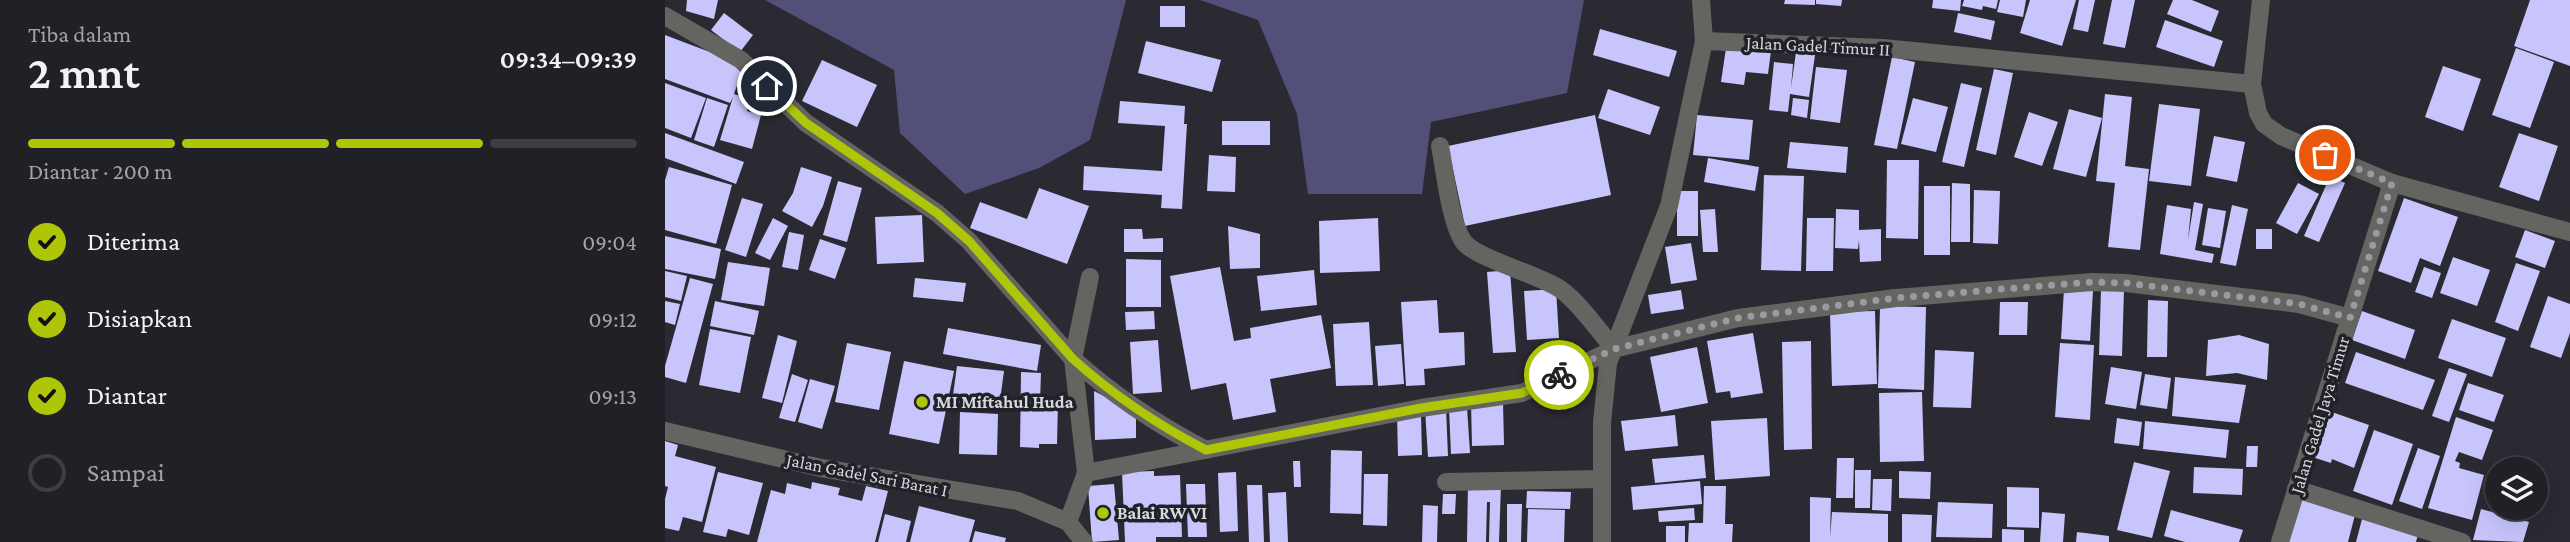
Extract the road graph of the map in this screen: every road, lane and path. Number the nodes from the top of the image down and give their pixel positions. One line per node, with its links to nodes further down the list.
1 (1701, 0): 4 (street)
2 (2261, 0): 5 (street)
3 (665, 16): 12 (street)
4 (1704, 41): 5 (street, Jalan Gadel Timur II); 11 (street)
5 (2252, 84): 7 (street)
6 (1440, 146): 11 (street)
7 (2392, 183): 8 (street); 10 (street, Jalan Gadel Jaya Timur)
8 (2570, 232)
9 (1090, 277): 12 (street)
10 (2350, 318): 11 (street); 18 (street, Jalan Gadel Jaya Timur)
11 (1614, 349): 14 (street); 16 (street)
12 (1073, 359): 14 (street); 15 (street)
13 (665, 431): 19 (street, Jalan Gadel Sari Barat I)
14 (1206, 450): 15 (street)
15 (1086, 473): 19 (street)
16 (1602, 478): 17 (street); 21 (street)
17 (1446, 482)
18 (2297, 489): 22 (street, Jalan Gadel Jaya Timur); 23 (street)
19 (1068, 522): 20 (street)
20 (1084, 542)
21 (1602, 542)
22 (2280, 542)
23 (2462, 542)

